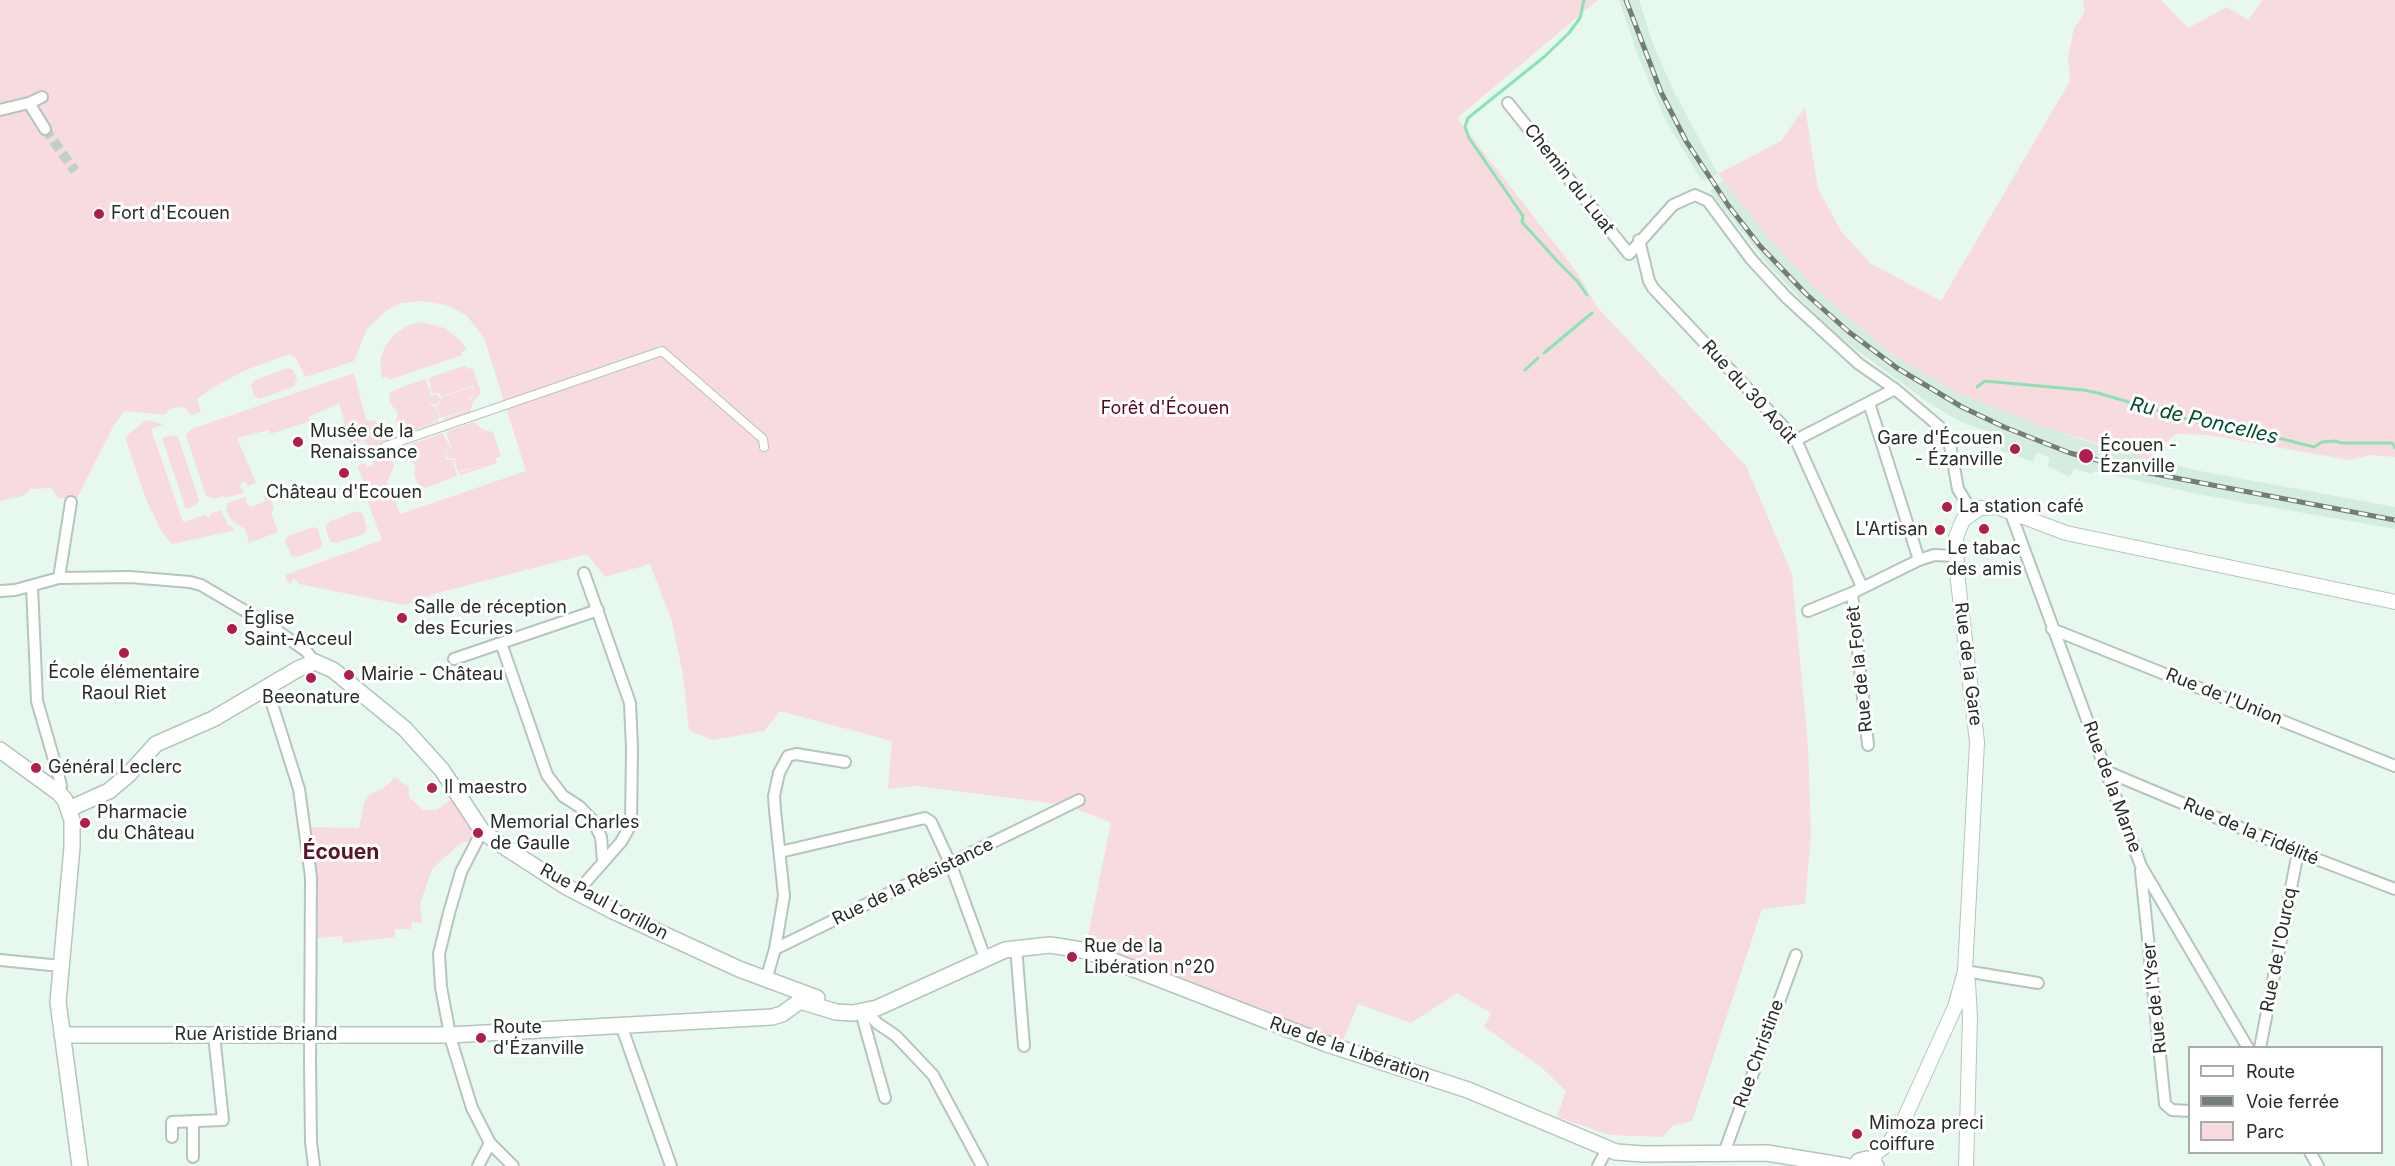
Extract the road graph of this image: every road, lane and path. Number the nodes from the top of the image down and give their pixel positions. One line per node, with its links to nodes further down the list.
1 (42, 97): 2 (street)
2 (29, 103): 4 (street); 5 (street)
3 (1508, 103): 6 (street, Chemin du Luat)
4 (0, 110)
5 (45, 129)
6 (1639, 240): 7 (street); 9 (street, Rue du 30 Août)
7 (1895, 389): 8 (street); 14 (street)
8 (1869, 403): 9 (street); 16 (street)
9 (1796, 440): 20 (street, Rue du 30 Août)
10 (386, 446): 11 (street)
11 (764, 447)
12 (71, 502): 18 (street)
13 (2010, 511): 14 (street); 22 (street); 25 (street, Rue de la Marne)
14 (1972, 512): 15 (street, Rue de la Gare)
15 (1956, 556): 16 (street); 52 (street, Rue de la Gare)
16 (1919, 560): 20 (street)
17 (584, 573): 23 (street)
18 (59, 578): 19 (street); 28 (street)
19 (32, 586): 21 (street); 35 (street)
20 (1857, 590): 24 (street); 30 (street, Rue de la Forêt)
21 (0, 591)
22 (2395, 602)
23 (598, 610): 26 (street); 41 (street)
24 (1808, 610)
25 (2052, 629): 33 (street, Rue de l'Union); 34 (street, Rue de la Marne)
26 (501, 643): 27 (street); 41 (street)
27 (454, 660)
28 (315, 662): 29 (main road); 38 (main road, Rue Paul Lorillon)
29 (267, 688): 37 (main road); 63 (street)
30 (1868, 746)
31 (0, 750): 35 (main road)
32 (845, 762): 39 (street)
33 (2395, 765)
34 (2108, 772): 40 (street, Rue de la Fidélité); 43 (street, Rue de la Marne)
35 (59, 793): 37 (main road)
36 (1079, 800): 42 (street, Rue de la Résistance)
37 (69, 809): 51 (main road)
38 (482, 831): 45 (main road, Rue Paul Lorillon); 64 (street)
39 (780, 852): 42 (street); 47 (street)
40 (2298, 852): 44 (street, Rue de la Fidélité); 67 (street, Rue de l'Ourcq)
41 (603, 861): 45 (street)
42 (951, 865): 47 (street, Rue de la Résistance); 49 (street)
43 (2141, 866): 66 (street, Rue de la Marne); 69 (street, Rue de l'Yser)
44 (2395, 889)
45 (576, 892): 53 (main road, Rue Paul Lorillon)
46 (1016, 947): 49 (main road, Rue de la Libération); 65 (street); 73 (main road, Rue de la Libération)
47 (775, 949): 53 (street)
48 (1796, 954): 74 (street, Rue Christine)
49 (985, 958): 58 (main road, Rue de la Libération)
50 (0, 960): 51 (street)
51 (61, 966): 61 (main road)
52 (1965, 971): 54 (street); 57 (street, Rue de la Gare); 60 (street)
53 (766, 980): 55 (main road, Rue Paul Lorillon)
54 (2038, 983)
55 (786, 987): 56 (street); 58 (main road, Rue Paul Lorillon)
56 (791, 1005): 58 (main road); 59 (main road, Rue Aristide Briand)
57 (1955, 1007): 60 (street); 78 (street, Rue de la Gare)
58 (864, 1011): 68 (street); 84 (street)
59 (621, 1025): 64 (main road, Rue Aristide Briand); 83 (street)
60 (1968, 1028): 88 (street)
61 (62, 1035): 62 (main road, Rue Aristide Briand); 79 (main road)
62 (214, 1035): 63 (main road, Rue Aristide Briand); 70 (street)
63 (310, 1035): 64 (main road, Rue Aristide Briand); 80 (street)
64 (450, 1035): 72 (street)
65 (1024, 1046)
66 (2247, 1046)
67 (2260, 1046)
68 (885, 1098)
69 (2188, 1112)
70 (192, 1121): 71 (street); 75 (street)
71 (172, 1137)
72 (490, 1143): 81 (street); 82 (street)
73 (1607, 1149): 76 (main road, Rue de la Libération); 85 (street)
74 (1724, 1153): 76 (main road, Rue de la Libération); 77 (main road, Rue de la Libération)
75 (194, 1157)
76 (1698, 1160)
77 (1750, 1160): 86 (main road, Rue de la Libération)
78 (1874, 1164): 87 (main road)
79 (80, 1166)
80 (314, 1166)
81 (478, 1166)
82 (513, 1166)
83 (671, 1166)
84 (982, 1166)
85 (1598, 1166)
86 (1846, 1166)
87 (1855, 1166)
88 (1966, 1166)

